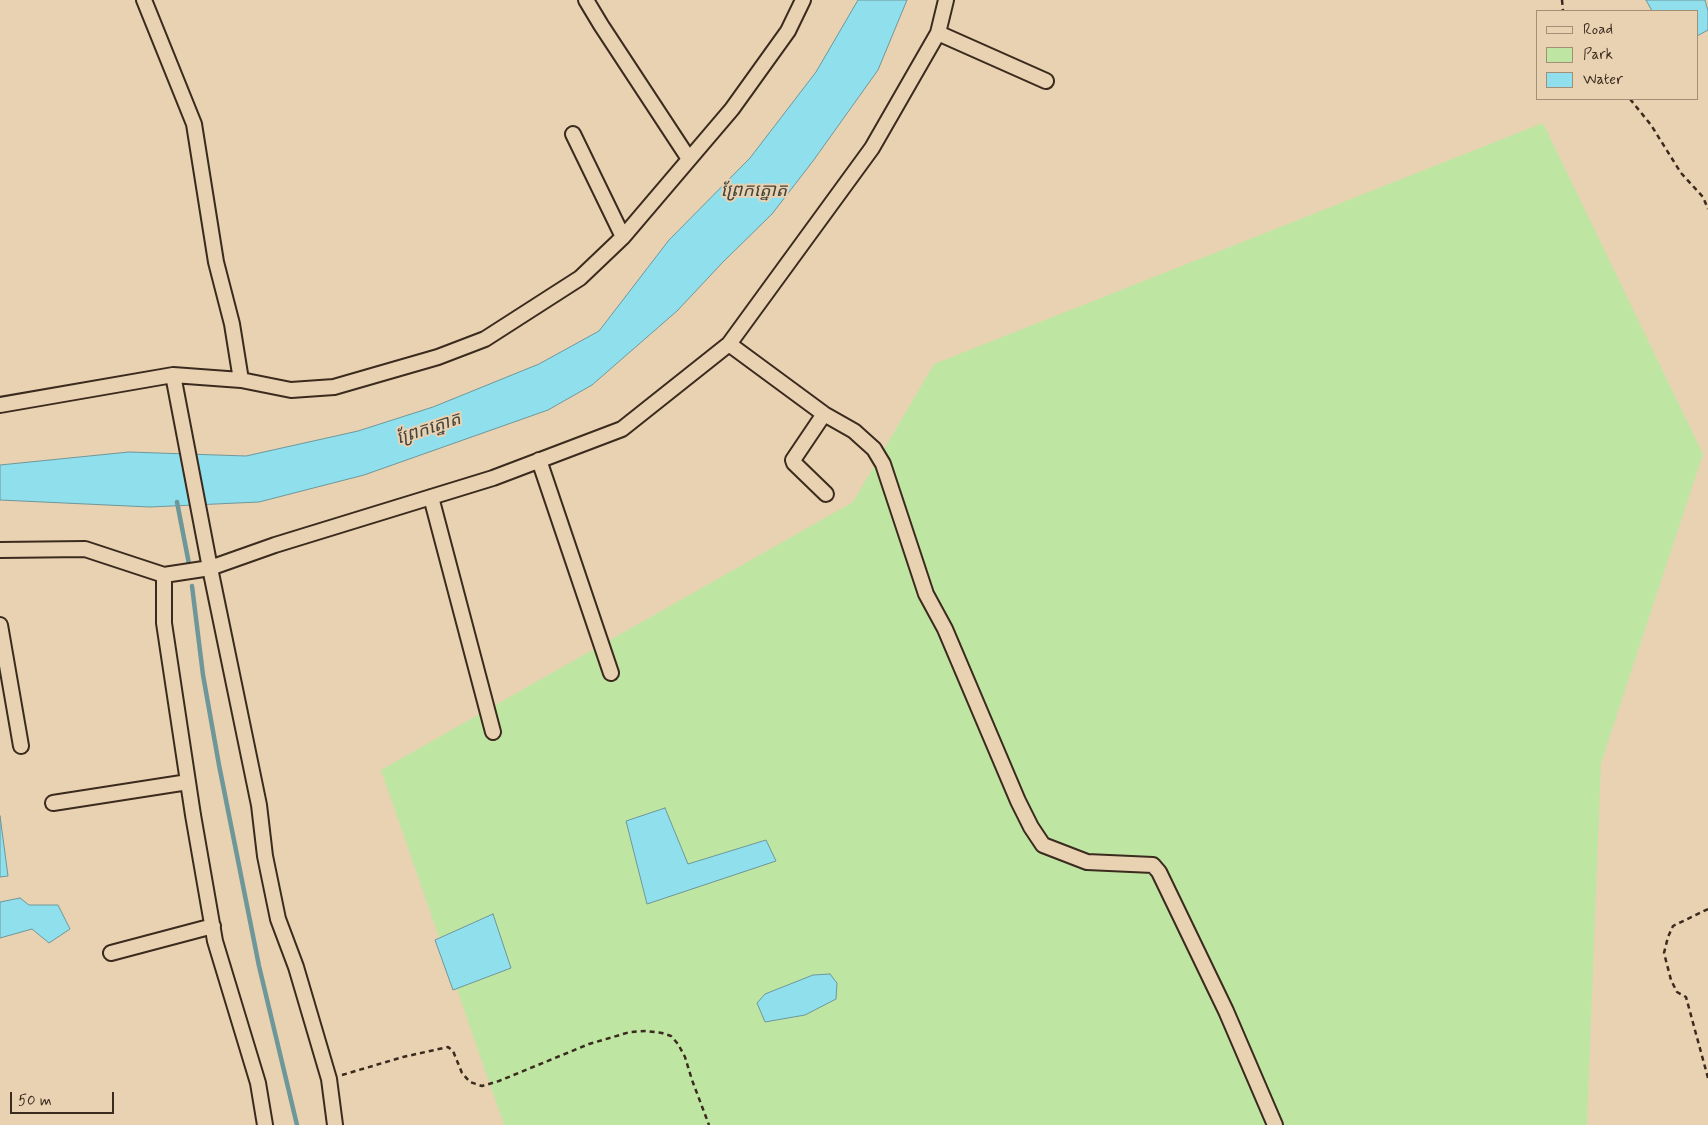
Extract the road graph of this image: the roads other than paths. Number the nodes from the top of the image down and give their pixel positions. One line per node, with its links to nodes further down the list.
1 (144, 0): 12 (street)
2 (586, 0): 8 (street)
3 (803, 0): 8 (street)
4 (946, 0): 5 (street)
5 (938, 33): 6 (street); 10 (street)
6 (1046, 81)
7 (573, 134): 9 (street)
8 (689, 159): 9 (street)
9 (623, 237): 12 (street)
10 (729, 344): 14 (street); 15 (street)
11 (173, 375): 12 (street); 13 (street); 19 (street)
12 (241, 380)
13 (0, 405)
14 (824, 414): 16 (street); 31 (street)
15 (538, 460): 17 (street); 22 (street)
16 (826, 494)
17 (431, 497): 19 (street); 23 (street)
18 (0, 550): 20 (street)
19 (210, 568): 20 (street); 30 (street)
20 (164, 575): 25 (street)
21 (0, 625): 24 (street)
22 (612, 673)
23 (493, 732)
24 (21, 746)
25 (188, 782): 26 (street); 27 (street)
26 (53, 803)
27 (213, 926): 28 (street); 29 (street)
28 (112, 953)
29 (265, 1125)
30 (335, 1125)
31 (1275, 1125)

